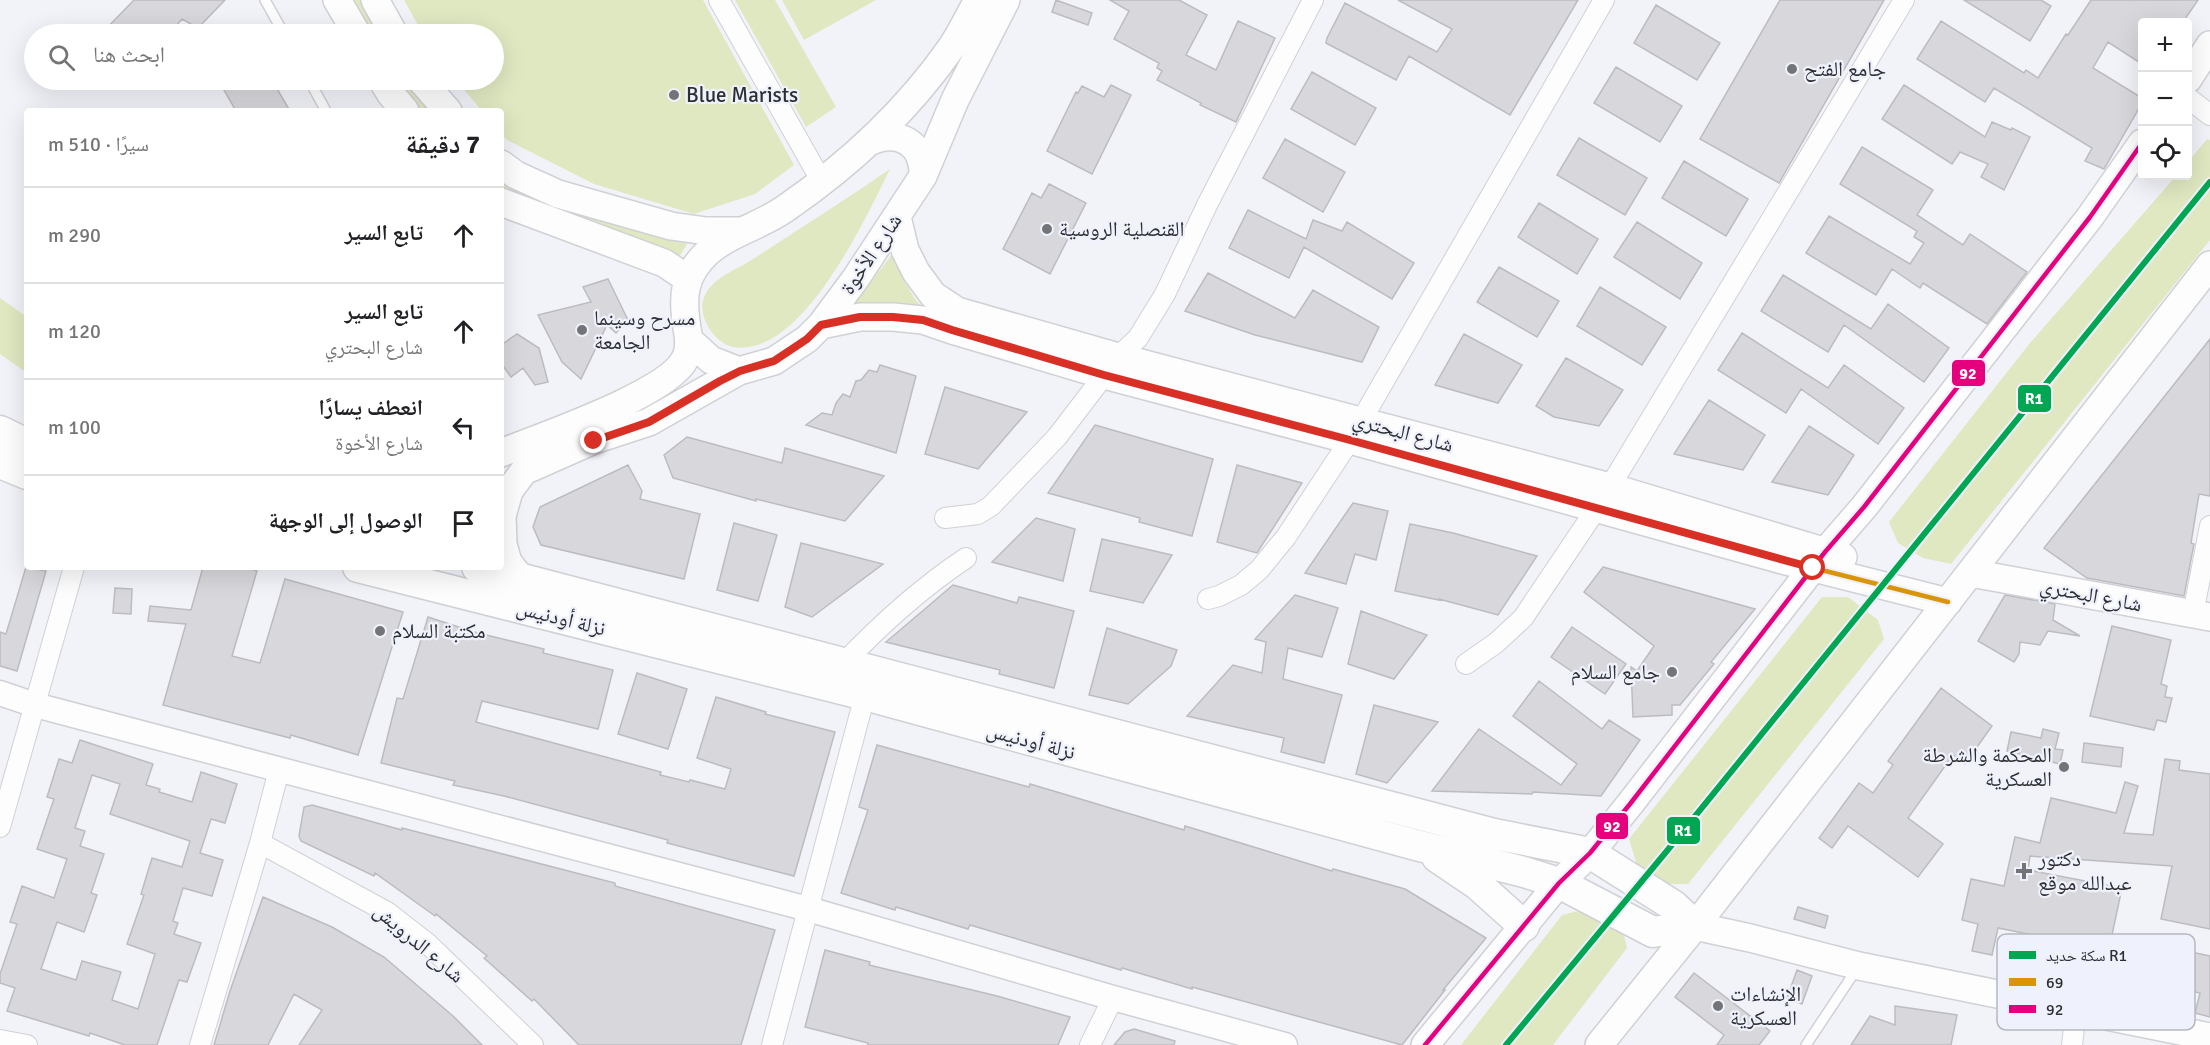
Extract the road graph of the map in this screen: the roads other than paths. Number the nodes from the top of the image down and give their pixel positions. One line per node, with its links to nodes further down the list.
1 (265, 0): 10 (lane)
2 (337, 0): 11 (main road)
3 (375, 0): 12 (main road)
4 (719, 0): 27 (street)
5 (978, 0): 23 (main road)
6 (1006, 0): 26 (main road, شارع الأخوة)
7 (1313, 0): 35 (street)
8 (1604, 0): 38 (street)
9 (1904, 0): 43 (street)
10 (278, 24)
11 (351, 24)
12 (388, 24)
13 (2210, 45): 14 (main road)
14 (2192, 72)
15 (314, 90): 19 (lane)
16 (388, 90): 20 (main road)
17 (430, 90): 21 (main road)
18 (2192, 101): 22 (street)
19 (324, 108)
20 (402, 108)
21 (445, 108)
22 (2208, 110)
23 (871, 141): 26 (main road); 27 (main road)
24 (2138, 149): 49 (main road)
25 (504, 166): 30 (main road)
26 (923, 176): 29 (main road, شارع الأخوة)
27 (822, 182): 30 (main road)
28 (504, 203): 32 (main road)
29 (897, 217): 33 (main road, شارع الأخوة); 35 (main road)
30 (744, 231): 32 (main road)
31 (2210, 265): 54 (main road)
32 (688, 279): 34 (main road)
33 (821, 325): 35 (main road); 36 (main road, شارع الأخوة)
34 (689, 340): 36 (main road); 40 (main road)
35 (1111, 366): 38 (main road, شارع البحتري); 45 (street)
36 (740, 371): 44 (main road, شارع الأخوة)
37 (0, 431): 39 (main road)
38 (1357, 431): 43 (main road, شارع البحتري); 55 (street)
39 (24, 443)
40 (504, 452)
41 (0, 463): 42 (main road)
42 (24, 473)
43 (1603, 497): 49 (main road, شارع البحتري); 58 (street)
44 (504, 509)
45 (945, 518)
46 (2210, 526): 56 (street)
47 (504, 548): 53 (main road, شارع الأخوة)
48 (966, 558): 57 (street)
49 (1819, 560): 54 (main road, شارع البحتري); 66 (main road)
50 (73, 570): 61 (street)
51 (370, 570): 60 (main road, نزلة أودنيس)
52 (487, 570): 53 (main road)
53 (522, 580): 57 (main road)
54 (1960, 587): 56 (main road, شارع البحتري); 70 (main road)
55 (1208, 598)
56 (2201, 615)
57 (843, 664): 66 (main road)
58 (1466, 664)
59 (0, 693): 61 (street)
60 (865, 695): 65 (main road, نزلة أودنيس); 68 (street)
61 (35, 705): 62 (street); 63 (street)
62 (279, 770): 64 (street); 68 (street)
63 (0, 827)
64 (260, 843): 80 (street); 81 (street, شارع الدرويش)
65 (1416, 845): 67 (main road, نزلة أودنيس); 69 (main road)
66 (1590, 853): 67 (main road); 70 (main road)
67 (1559, 882): 69 (main road); 70 (main road, نزلة أودنيس)
68 (808, 909): 73 (street); 78 (street)
69 (1524, 926): 84 (main road)
70 (1695, 926): 71 (main road); 85 (main road)
71 (1859, 966): 72 (main road); 86 (lane)
72 (1997, 994)
73 (1113, 998): 82 (street); 83 (street)
74 (2074, 1030): 87 (street)
75 (2175, 1030): 76 (main road)
76 (2210, 1037)
77 (0, 1040): 79 (street)
78 (776, 1044)
79 (27, 1045)
80 (200, 1045)
81 (533, 1045)
82 (1090, 1045)
83 (1285, 1045)
84 (1425, 1045)
85 (1599, 1045)
86 (1806, 1045)
87 (2072, 1045)

